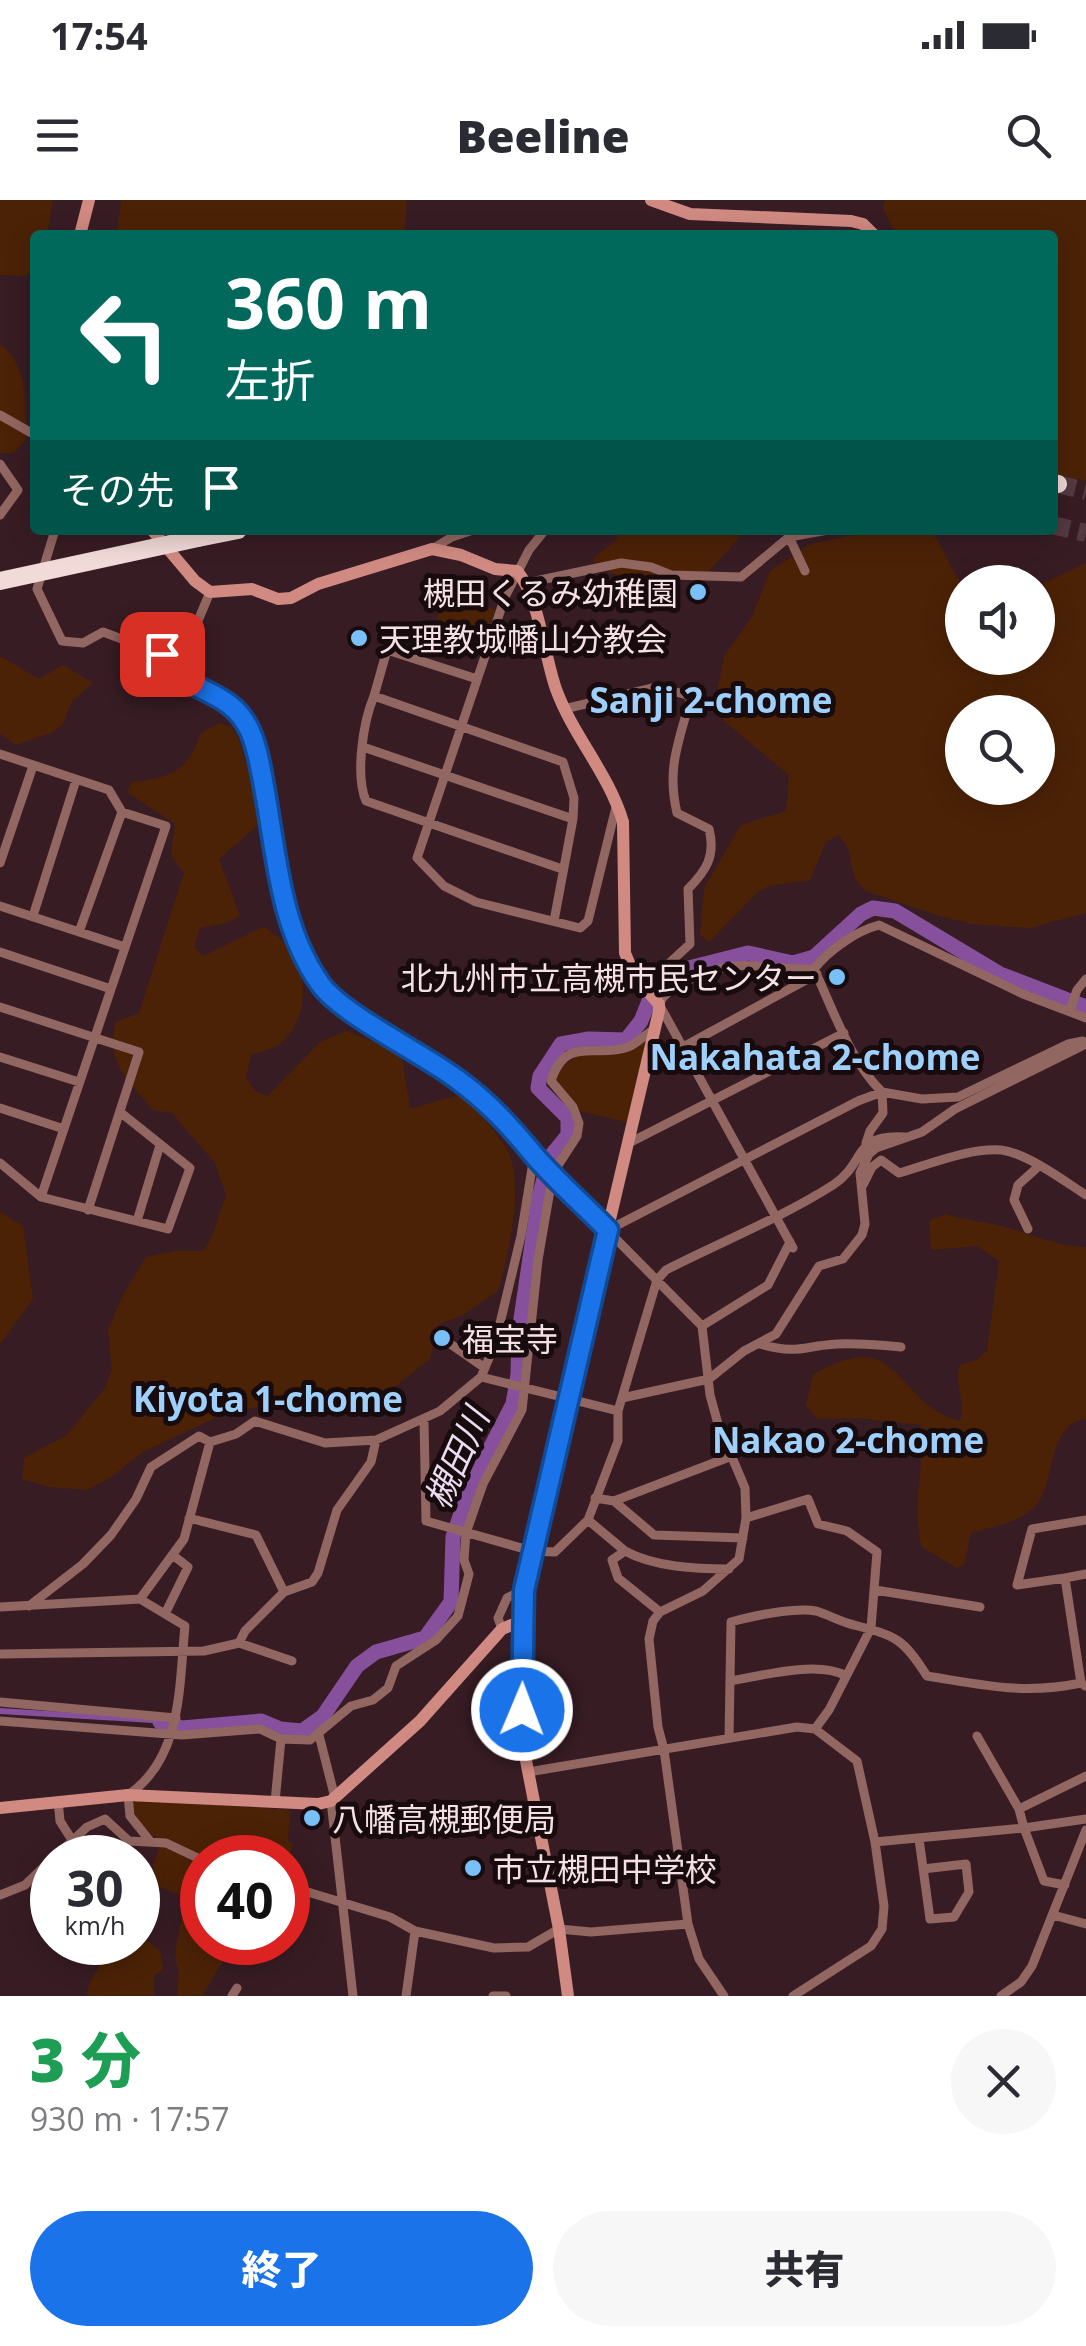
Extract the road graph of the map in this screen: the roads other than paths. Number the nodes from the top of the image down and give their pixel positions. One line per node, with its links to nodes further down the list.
1 (89, 200): 3 (street)
2 (651, 200): 4 (street)
3 (81, 230)
4 (869, 230)
5 (0, 415): 6 (street)
6 (30, 432)
7 (0, 464): 8 (street)
8 (0, 514)
9 (53, 535): 27 (street)
10 (155, 535): 19 (highway)
11 (156, 535): 24 (street)
12 (213, 535): 22 (highway, bridge)
13 (458, 535): 18 (street)
14 (541, 535): 20 (street)
15 (805, 535): 17 (street)
16 (769, 538): 17 (street)
17 (786, 539): 21 (street); 23 (street)
18 (432, 549): 20 (street); 24 (street)
19 (0, 570)
20 (517, 571): 23 (street); 28 (street)
21 (804, 571)
22 (0, 581)
23 (526, 584): 30 (street)
24 (210, 592): 27 (street)
25 (394, 631): 26 (street)
26 (387, 650): 28 (street); 29 (street)
27 (171, 671): 73 (street)
28 (477, 679): 31 (street)
29 (374, 696): 31 (street); 32 (street)
30 (564, 709): 37 (street); 53 (street)
31 (461, 726): 35 (street); 39 (street)
32 (364, 748): 35 (street); 40 (street)
33 (0, 754): 34 (street)
34 (33, 766): 36 (street); 41 (street)
35 (444, 775): 39 (street); 40 (street)
36 (76, 780): 38 (street); 44 (street)
37 (617, 802): 45 (street); 53 (street)
38 (122, 812): 46 (street); 47 (street)
39 (573, 819): 42 (street)
40 (428, 824): 42 (street); 45 (street)
41 (0, 863)
42 (562, 869): 45 (street)
43 (0, 906): 44 (street)
44 (32, 916): 46 (street)
45 (554, 921)
46 (79, 932): 47 (street)
47 (125, 946): 51 (street)
48 (0, 952): 51 (street)
49 (815, 972): 53 (street); 55 (street); 58 (street); 61 (street)
50 (1086, 979): 52 (street)
51 (111, 989): 59 (street)
52 (1080, 992): 55 (street)
53 (651, 995): 57 (street); 61 (street)
54 (0, 1007): 59 (street)
55 (1070, 1010): 56 (street)
56 (1086, 1018)
57 (655, 1028): 70 (street); 77 (street)
58 (844, 1032): 64 (street); 65 (street)
59 (94, 1038): 63 (street); 67 (street)
60 (1086, 1042): 64 (street); 69 (street)
61 (682, 1046): 65 (street)
62 (0, 1057): 63 (street)
63 (80, 1082): 68 (street)
64 (882, 1092): 71 (street); 74 (street)
65 (712, 1100): 70 (street); 74 (street)
66 (0, 1108): 68 (street)
67 (120, 1112): 72 (street); 81 (street)
68 (64, 1129): 80 (street)
69 (905, 1138): 71 (street); 78 (street)
70 (629, 1143): 85 (street)
71 (866, 1143): 82 (street)
72 (160, 1145): 83 (street); 83 (street)
73 (538, 1159): 77 (street); 91 (street)
74 (745, 1160): 82 (street); 85 (street)
75 (0, 1163): 80 (street)
76 (1038, 1166): 78 (street); 79 (street); 84 (street)
77 (553, 1173): 85 (street); 93 (street)
78 (863, 1185): 89 (street)
79 (1086, 1195)
80 (41, 1197): 81 (street)
81 (88, 1210): 83 (street)
82 (775, 1215): 86 (street); 87 (street)
83 (137, 1221)
84 (1028, 1228)
85 (608, 1230): 86 (street); 95 (street)
86 (657, 1280): 87 (street); 94 (street)
87 (702, 1326): 92 (street)
88 (450, 1343): 91 (street)
89 (760, 1344): 90 (street); 92 (street)
90 (901, 1346)
91 (483, 1373): 93 (street); 97 (street)
92 (709, 1379): 94 (street); 100 (street)
93 (525, 1390): 95 (street); 107 (street)
94 (622, 1398): 96 (street)
95 (568, 1400): 96 (street); 109 (street)
96 (618, 1412): 101 (street)
97 (424, 1420): 98 (street); 107 (street)
98 (376, 1440): 99 (street); 117 (street)
99 (210, 1442): 103 (street); 120 (street)
100 (732, 1456): 102 (street); 104 (street)
101 (594, 1498): 102 (street); 105 (street)
102 (614, 1501): 108 (street)
103 (190, 1518): 111 (street); 117 (street)
104 (746, 1518): 108 (street); 116 (street)
105 (588, 1520): 109 (street); 110 (street)
106 (1086, 1520): 114 (street)
107 (459, 1531): 109 (street); 138 (street)
108 (743, 1538): 112 (street)
109 (532, 1551): 115 (street)
110 (625, 1551): 112 (street); 122 (street)
111 (174, 1556): 118 (street); 123 (street)
112 (730, 1568): 122 (street)
113 (1086, 1574): 114 (street)
114 (1066, 1578): 133 (street)
115 (524, 1590): 124 (street); 126 (street)
116 (875, 1590): 121 (street); 125 (street)
117 (284, 1592): 127 (street)
118 (140, 1599): 120 (street); 123 (street)
119 (0, 1606): 120 (street)
120 (28, 1606)
121 (980, 1607)
122 (660, 1612): 142 (street)
123 (165, 1614): 128 (street)
124 (521, 1621): 126 (street); 143 (street)
125 (871, 1628): 131 (street); 132 (street); 133 (street)
126 (502, 1629): 147 (street)
127 (239, 1643): 128 (street); 130 (street)
128 (182, 1651): 129 (street); 136 (street)
129 (0, 1654)
130 (292, 1661)
131 (846, 1676): 132 (street); 137 (street)
132 (730, 1681): 140 (street)
133 (1084, 1685)
134 (0, 1702): 136 (street)
135 (0, 1721): 136 (street)
136 (175, 1724): 141 (street); 145 (street)
137 (816, 1729): 140 (street); 161 (street)
138 (319, 1734): 141 (street); 147 (street)
139 (978, 1736): 151 (street)
140 (728, 1738): 142 (street)
141 (281, 1740): 149 (street)
142 (664, 1750): 143 (street); 169 (street)
143 (528, 1772): 171 (street)
144 (1086, 1776): 151 (street)
145 (128, 1795): 146 (street); 149 (street); 159 (street)
146 (102, 1797): 148 (street); 152 (street)
147 (333, 1800): 149 (street); 167 (street)
148 (58, 1801): 150 (street); 156 (street)
149 (276, 1802)
150 (0, 1808)
151 (1019, 1809): 154 (street)
152 (104, 1818): 157 (street); 158 (street)
153 (1086, 1819): 154 (street)
154 (1024, 1828): 160 (street); 164 (street)
155 (1086, 1830): 164 (street)
156 (69, 1835)
157 (78, 1835)
158 (124, 1835)
159 (145, 1835)
160 (918, 1839): 161 (street); 162 (street)
161 (875, 1842): 179 (street)
162 (923, 1869): 162 (street)
163 (30, 1880): 166 (street)
164 (1065, 1885): 168 (street)
165 (310, 1892): 167 (street)
166 (0, 1895)
167 (343, 1902): 172 (street); 173 (street)
168 (1053, 1915): 170 (street); 180 (street)
169 (688, 1924): 171 (street); 178 (street)
170 (1086, 1924)
171 (559, 1929): 172 (street); 177 (street)
172 (415, 1930): 174 (street)
173 (352, 1996)
174 (406, 1996)
175 (492, 1996): 176 (street)
176 (506, 1996)
177 (568, 1996)
178 (724, 1996)
179 (794, 1996)
180 (1001, 1996)

